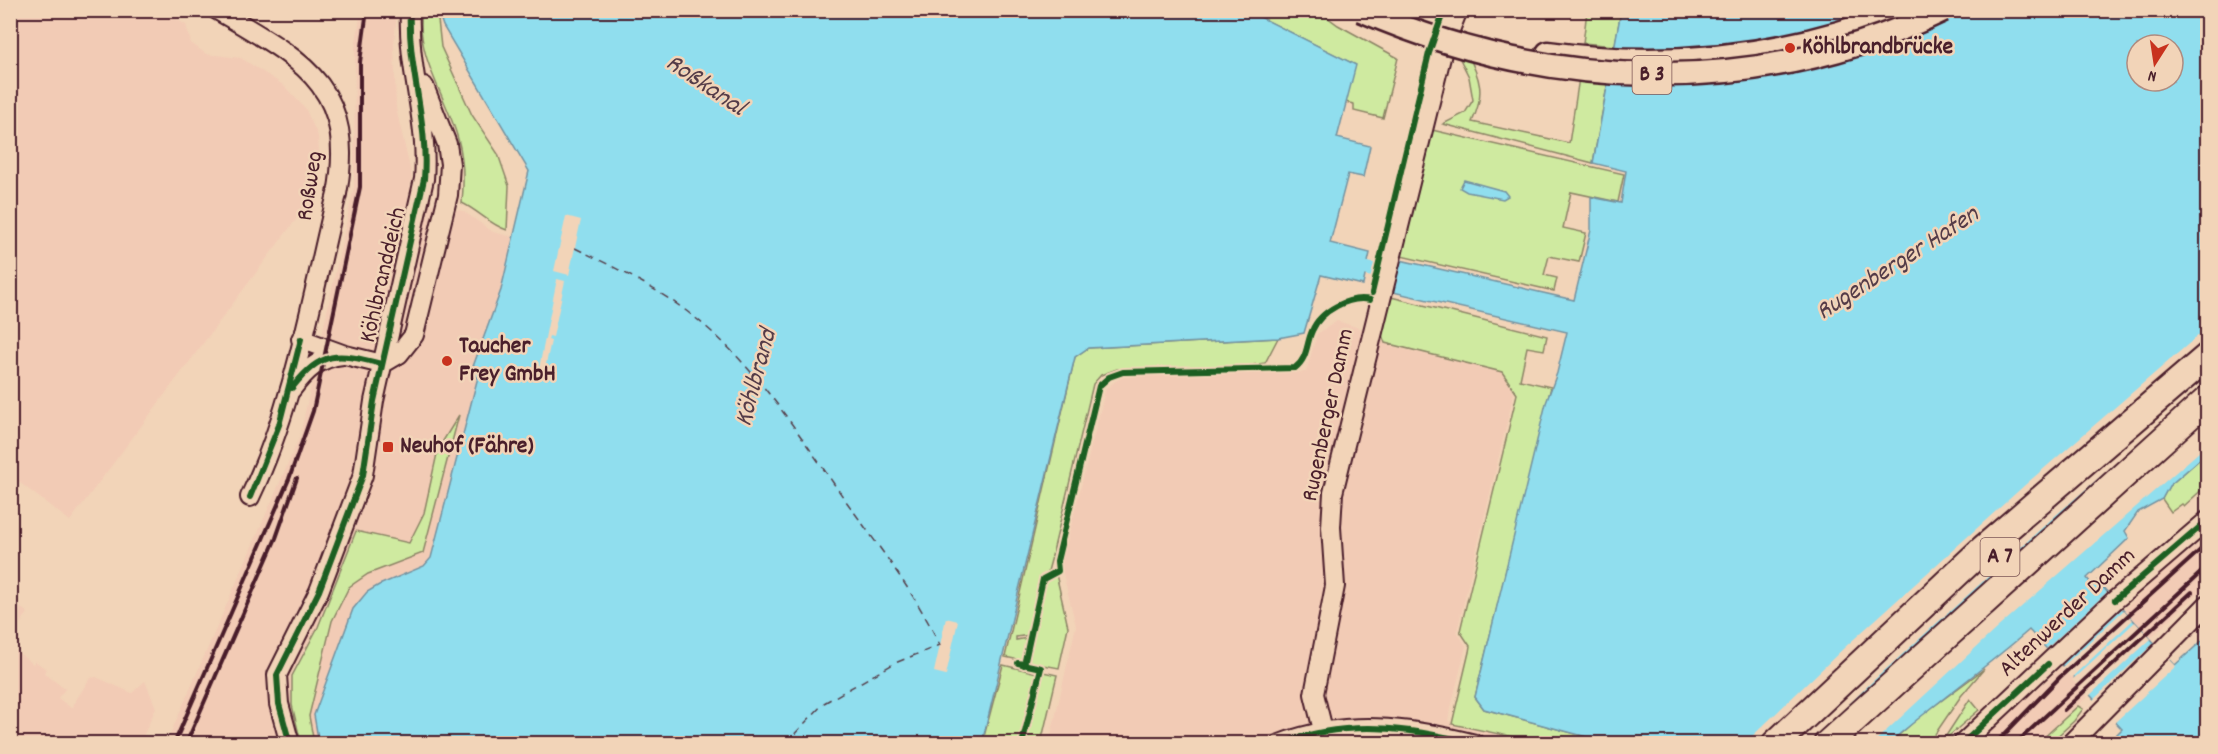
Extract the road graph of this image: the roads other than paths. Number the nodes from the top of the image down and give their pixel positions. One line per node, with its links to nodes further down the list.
1 (217, 10): 9 (street, Roßweg)
2 (410, 10): 8 (street, Köhlbranddeich)
3 (1361, 10): 7 (main road, B 3, bridge)
4 (1396, 10): 6 (main road, B 3)
5 (1458, 10): 19 (street, Rugenberger Damm)
6 (1905, 10)
7 (1943, 10)
8 (412, 59): 12 (street, Köhlbranddeich); 12 (street, Köhlbranddeich)
9 (302, 339): 10 (street); 14 (street, Roßweg)
10 (345, 355): 12 (street); 14 (street)
11 (2208, 356): 23 (highway, A 7)
12 (382, 364): 20 (street, Köhlbranddeich)
13 (2208, 373): 24 (highway, A 7)
14 (288, 393): 16 (street, Roßweg)
15 (2208, 399): 25 (highway, A 7)
16 (250, 497)
17 (2208, 519): 26 (street, Altenwerder Damm)
18 (2206, 606): 27 (street)
19 (1323, 730): 21 (street); 22 (street)
20 (290, 744)
21 (1280, 744)
22 (1475, 744)
23 (1775, 744)
24 (1796, 744)
25 (1827, 744)
26 (1962, 744)
27 (2070, 744)

